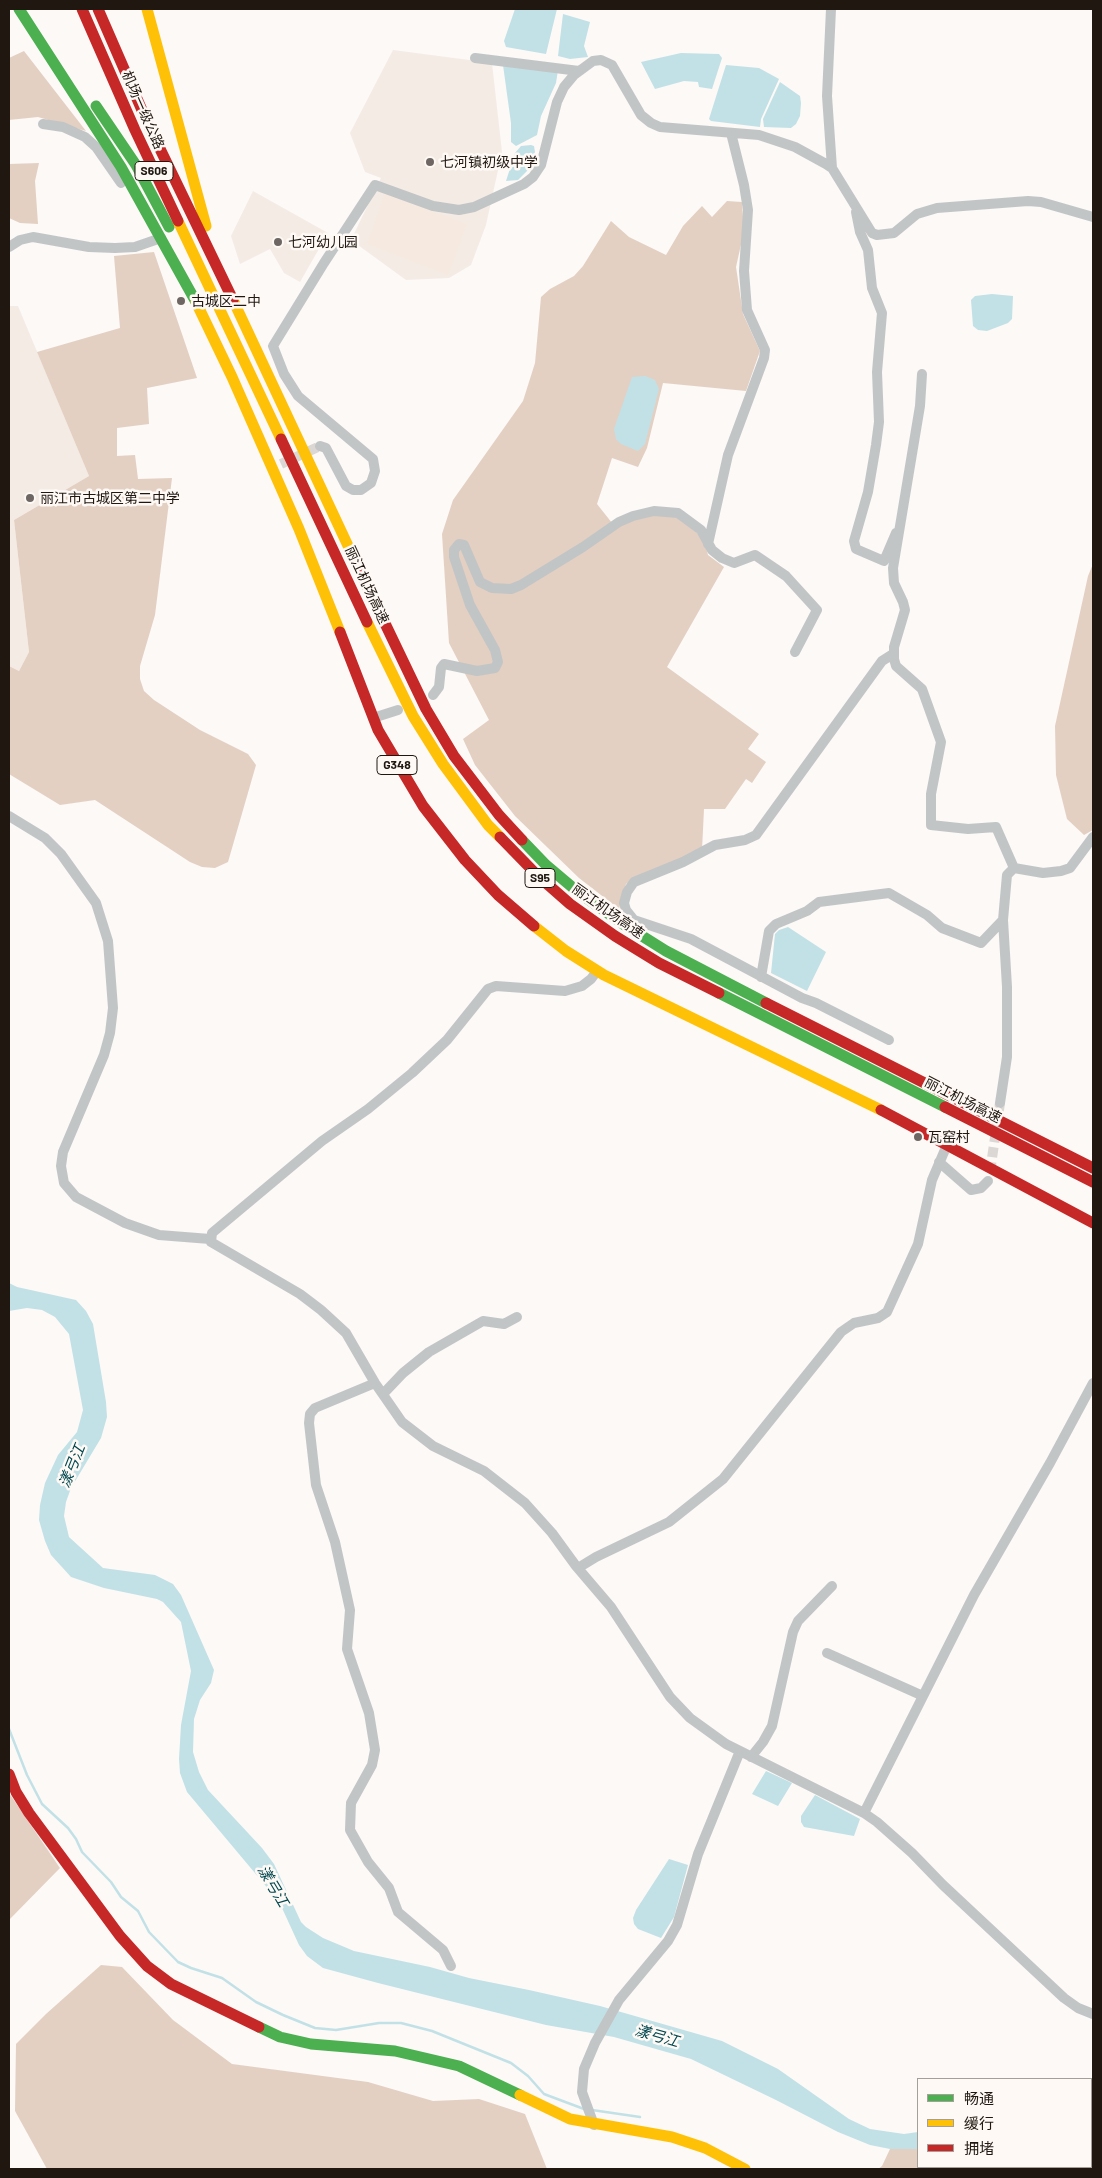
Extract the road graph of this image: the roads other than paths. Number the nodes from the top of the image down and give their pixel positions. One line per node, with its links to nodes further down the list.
1 (19, 9): 12 (main road, G348)
2 (31, 9): 18 (main road)
3 (82, 9): 18 (main road, 机场一级公路 / S606)
4 (98, 9): 17 (main road, 机场一级公路 / S606)
5 (147, 9): 17 (main road)
6 (831, 9): 11 (street)
7 (475, 58): 8 (street)
8 (579, 71): 10 (street); 20 (street)
9 (43, 124): 12 (street)
10 (731, 133): 11 (street); 22 (street)
11 (832, 168): 13 (street)
12 (134, 191): 15 (main road, G348)
13 (856, 208): 14 (street); 21 (street)
14 (1093, 217)
15 (162, 238): 16 (street); 27 (main road, G348)
16 (9, 247)
17 (244, 324): 38 (main road, 丽江机场高速 / S95)
18 (231, 330): 40 (main road, 丽江机场高速 / S95)
19 (922, 374): 21 (street)
20 (320, 446)
21 (901, 529): 24 (street)
22 (708, 544): 23 (street); 25 (street)
23 (795, 652)
24 (893, 654): 30 (street); 33 (street)
25 (433, 695)
26 (398, 710): 27 (street)
27 (373, 718): 32 (main road, G348)
28 (9, 816): 42 (street)
29 (1093, 837): 30 (street)
30 (1014, 868): 31 (street)
31 (1003, 920): 33 (street); 35 (street)
32 (597, 971): 36 (main road, G348); 42 (street)
33 (761, 977): 34 (street)
34 (889, 1040)
35 (1000, 1103)
36 (947, 1145): 37 (street); 41 (main road, G348)
37 (938, 1162): 39 (street); 47 (street)
38 (1093, 1168)
39 (988, 1181)
40 (1093, 1182)
41 (1093, 1223)
42 (210, 1240): 44 (street)
43 (517, 1317): 46 (street)
44 (375, 1383): 46 (street); 55 (street)
45 (1093, 1383): 50 (street)
46 (383, 1394): 47 (street)
47 (578, 1568): 51 (street)
48 (832, 1586): 52 (street)
49 (827, 1653): 50 (street)
50 (922, 1696): 54 (street)
51 (740, 1751): 52 (street); 57 (street)
52 (751, 1757): 54 (street)
53 (9, 1774): 57 (main road)
54 (864, 1813): 56 (street)
55 (451, 1966)
56 (1093, 2014)
57 (594, 2124): 58 (main road)
58 (745, 2169)

